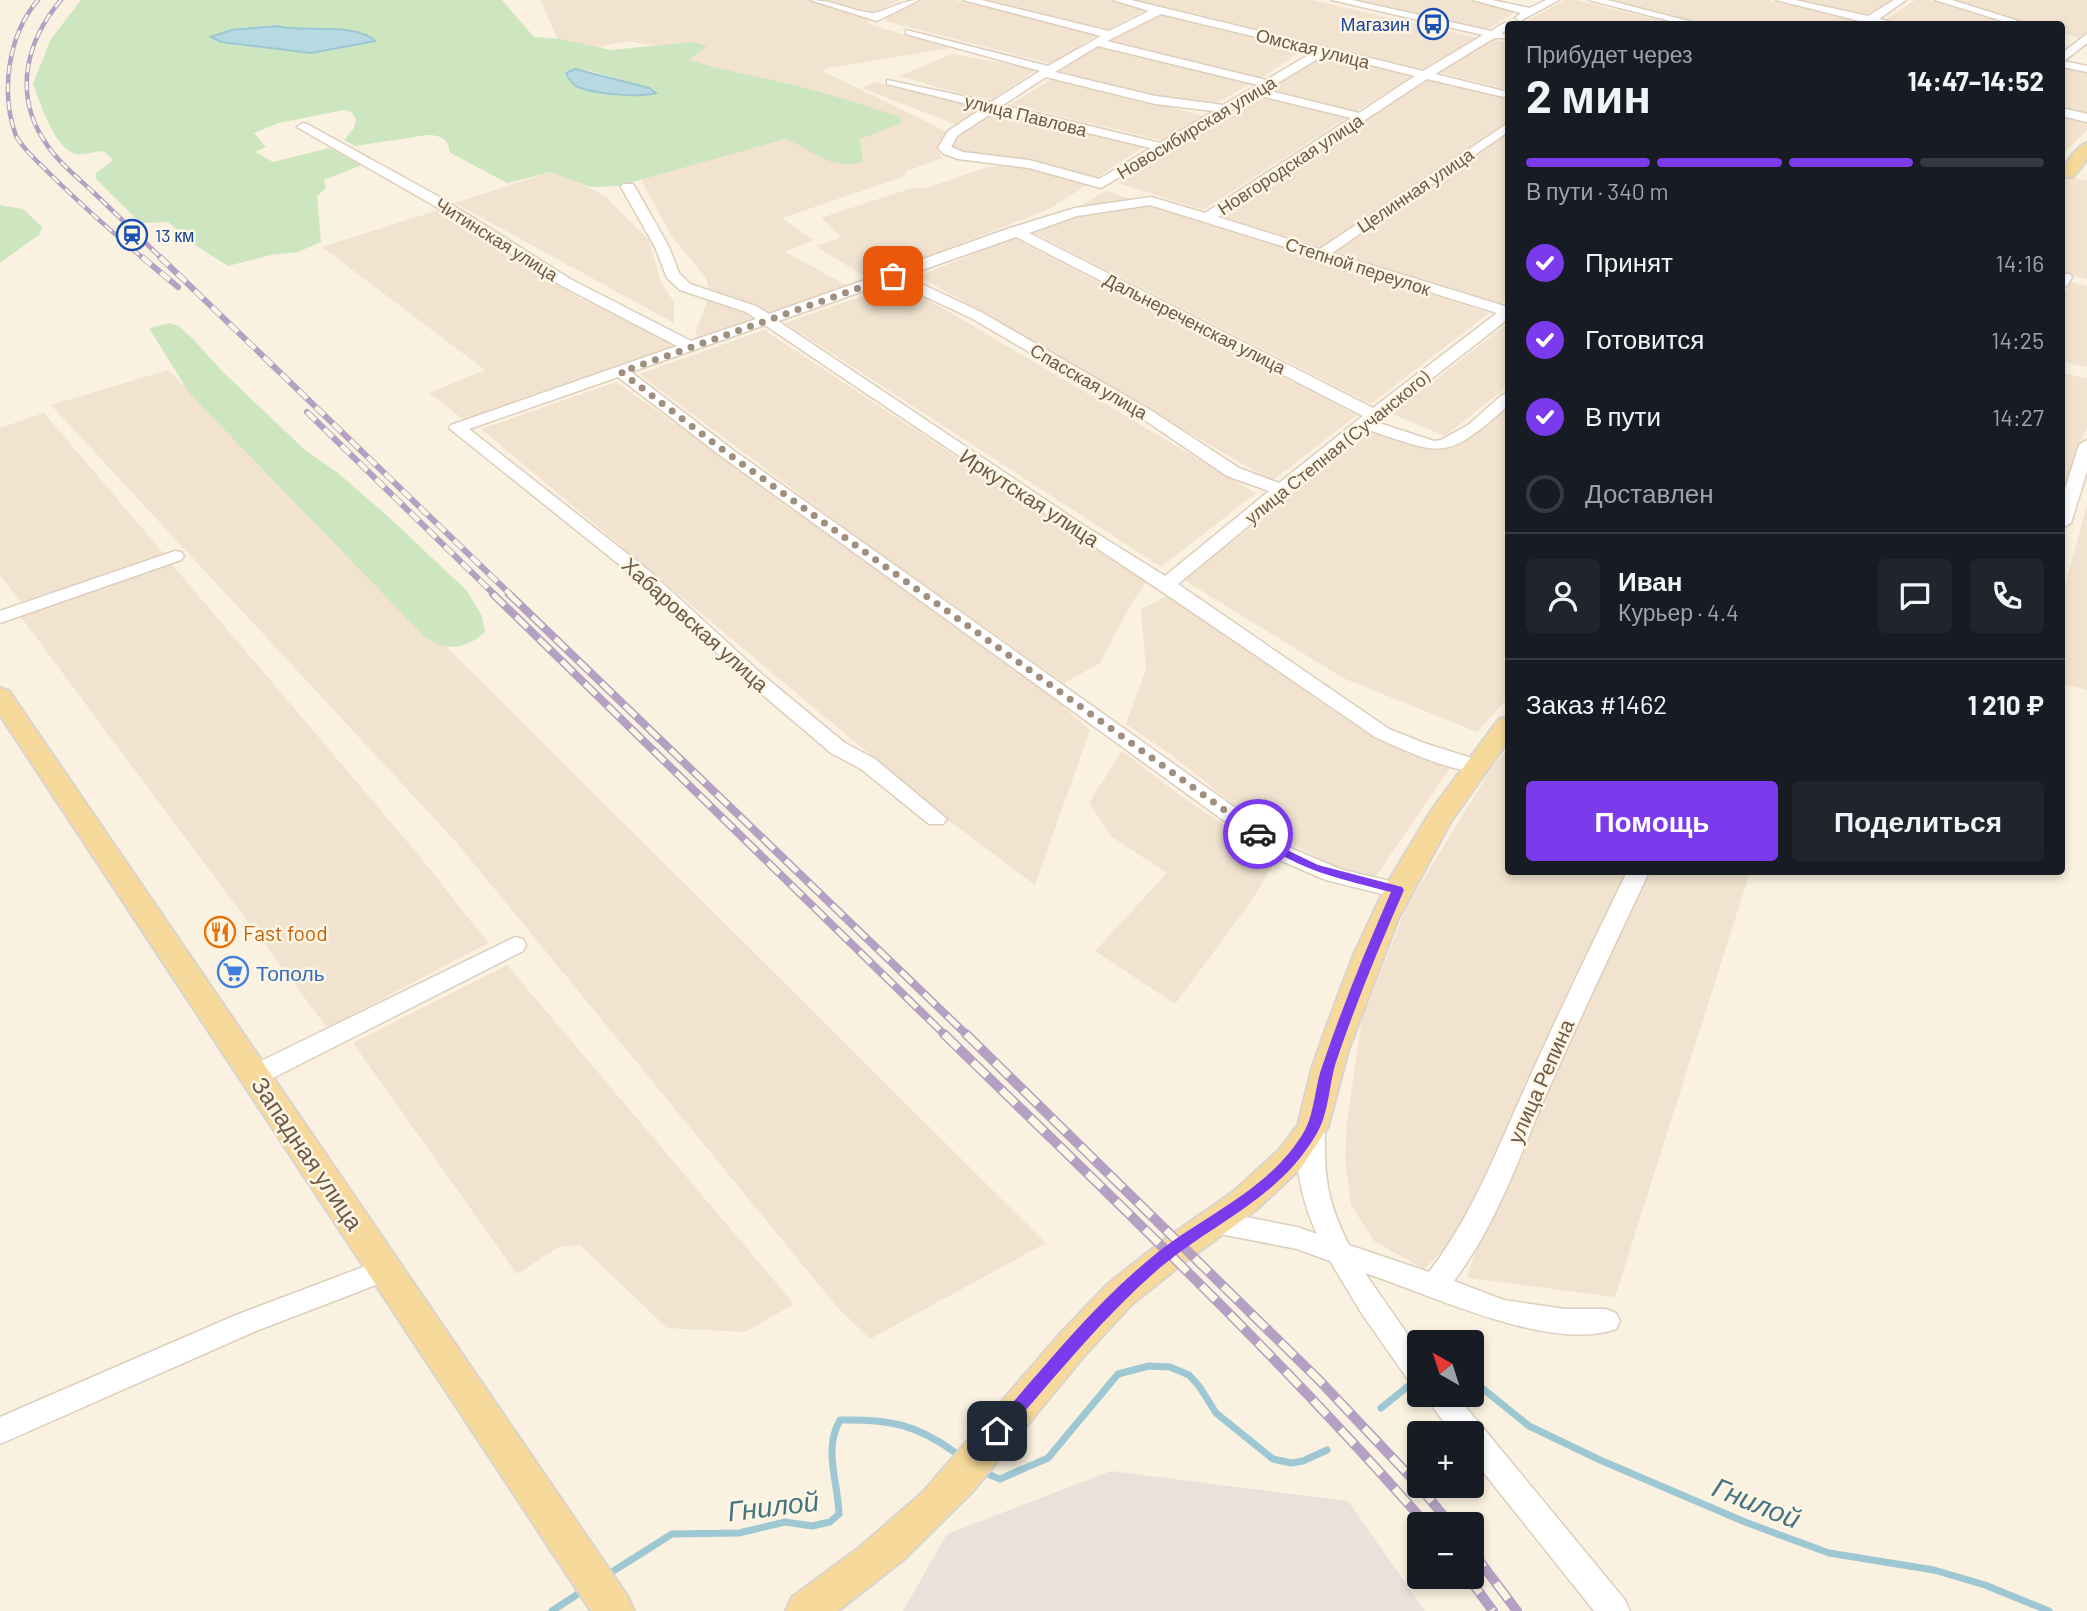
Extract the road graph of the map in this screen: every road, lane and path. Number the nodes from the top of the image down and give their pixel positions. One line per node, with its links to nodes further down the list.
1 (815, 0): 2 (street)
2 (914, 0)
3 (968, 0): 21 (street)
4 (1118, 0): 12 (street, Омская улица)
5 (1337, 0): 22 (street)
6 (1478, 0): 13 (street)
7 (1554, 0): 13 (street, Новгородская улица)
8 (1594, 0): 15 (street)
9 (1781, 0): 16 (street)
10 (1901, 0): 17 (street)
11 (1940, 0): 18 (street)
12 (1160, 10): 21 (street); 27 (street, Омская улица)
13 (1531, 12): 14 (street, Новгородская улица)
14 (1516, 21)
15 (1682, 21)
16 (1862, 21)
17 (1868, 21)
18 (2012, 21)
19 (1505, 27): 22 (street, Новгородская улица)
20 (910, 33): 31 (street)
21 (1108, 34): 25 (street)
22 (1493, 34): 23 (street); 32 (street, Новгородская улица)
23 (1505, 37)
24 (2065, 37): 26 (street)
25 (1095, 41): 31 (street); 34 (street)
26 (2085, 41): 28 (street)
27 (1323, 51): 32 (street, Омская улица); 34 (street, Новосибирская улица)
28 (2065, 56)
29 (2065, 65): 30 (street)
30 (2087, 69)
31 (1046, 71): 37 (street); 38 (street)
32 (1426, 74): 36 (street, Омская улица); 40 (street, Новгородская улица)
33 (891, 82): 37 (street, улица Павлова)
34 (1267, 84): 35 (street, Новосибирская улица)
35 (1254, 91): 38 (street, Новосибирская улица); 40 (street)
36 (1505, 94)
37 (992, 107): 44 (street, улица Павлова); 50 (street, Новосибирская улица)
38 (1223, 108): 44 (street, Новосибирская улица)
39 (2065, 113): 41 (street)
40 (1361, 117): 52 (street, Новгородская улица)
41 (2087, 118)
42 (303, 127): 59 (street, Читинская улица)
43 (1505, 129): 54 (street, Целинная улица)
44 (1161, 147): 50 (street, Новосибирская улица)
45 (2087, 148): 46 (main road)
46 (2065, 173)
47 (2065, 174): 48 (main road)
48 (2087, 175)
49 (628, 187): 58 (street, Иркутская улица)
50 (1114, 189): 51 (street)
51 (1152, 201): 52 (street, Новгородская улица); 53 (street, Новгородская улица)
52 (1207, 218): 54 (street, Степной переулок)
53 (1015, 231): 55 (street, Новгородская улица); 62 (street, Дальнереченская улица)
54 (1321, 254): 56 (street, Степной переулок)
55 (893, 276): 58 (street, Новгородская улица); 65 (street, Спасская улица)
56 (1505, 311)
57 (1505, 314): 62 (street, улица Степная (Сучанского))
58 (769, 320): 59 (street, Новгородская улица); 68 (street, Иркутская улица)
59 (691, 347): 60 (street, Новгородская улица)
60 (621, 372): 63 (street, Новгородская улица); 75 (street)
61 (1505, 400): 62 (street, Дальнереченская улица)
62 (1369, 419): 65 (street, улица Степная (Сучанского))
63 (457, 428): 73 (street, Хабаровская улица)
64 (2087, 445): 66 (street)
65 (1281, 490): 68 (street, улица Степная (Сучанского))
66 (2065, 514)
67 (175, 556): 69 (street)
68 (1166, 584): 72 (street, Иркутская улица)
69 (0, 618)
70 (0, 696): 77 (main road, Западная улица)
71 (1505, 728): 72 (main road)
72 (1474, 766): 75 (main road)
73 (936, 820)
74 (1637, 875): 82 (street, улица Репина)
75 (1398, 890): 78 (main road)
76 (515, 945): 77 (street)
77 (256, 1075): 81 (main road, Западная улица)
78 (1312, 1130): 79 (main road); 80 (street)
79 (1214, 1222): 80 (street); 90 (main road)
80 (1341, 1253): 82 (street); 84 (street)
81 (384, 1270): 87 (street); 89 (main road, Западная улица)
82 (1436, 1285): 83 (street)
83 (1606, 1321)
84 (1407, 1355)
85 (1448, 1407): 86 (street)
86 (1460, 1421)
87 (0, 1431)
88 (1484, 1450): 91 (street)
89 (614, 1611)
90 (806, 1611)
91 (1614, 1611)

